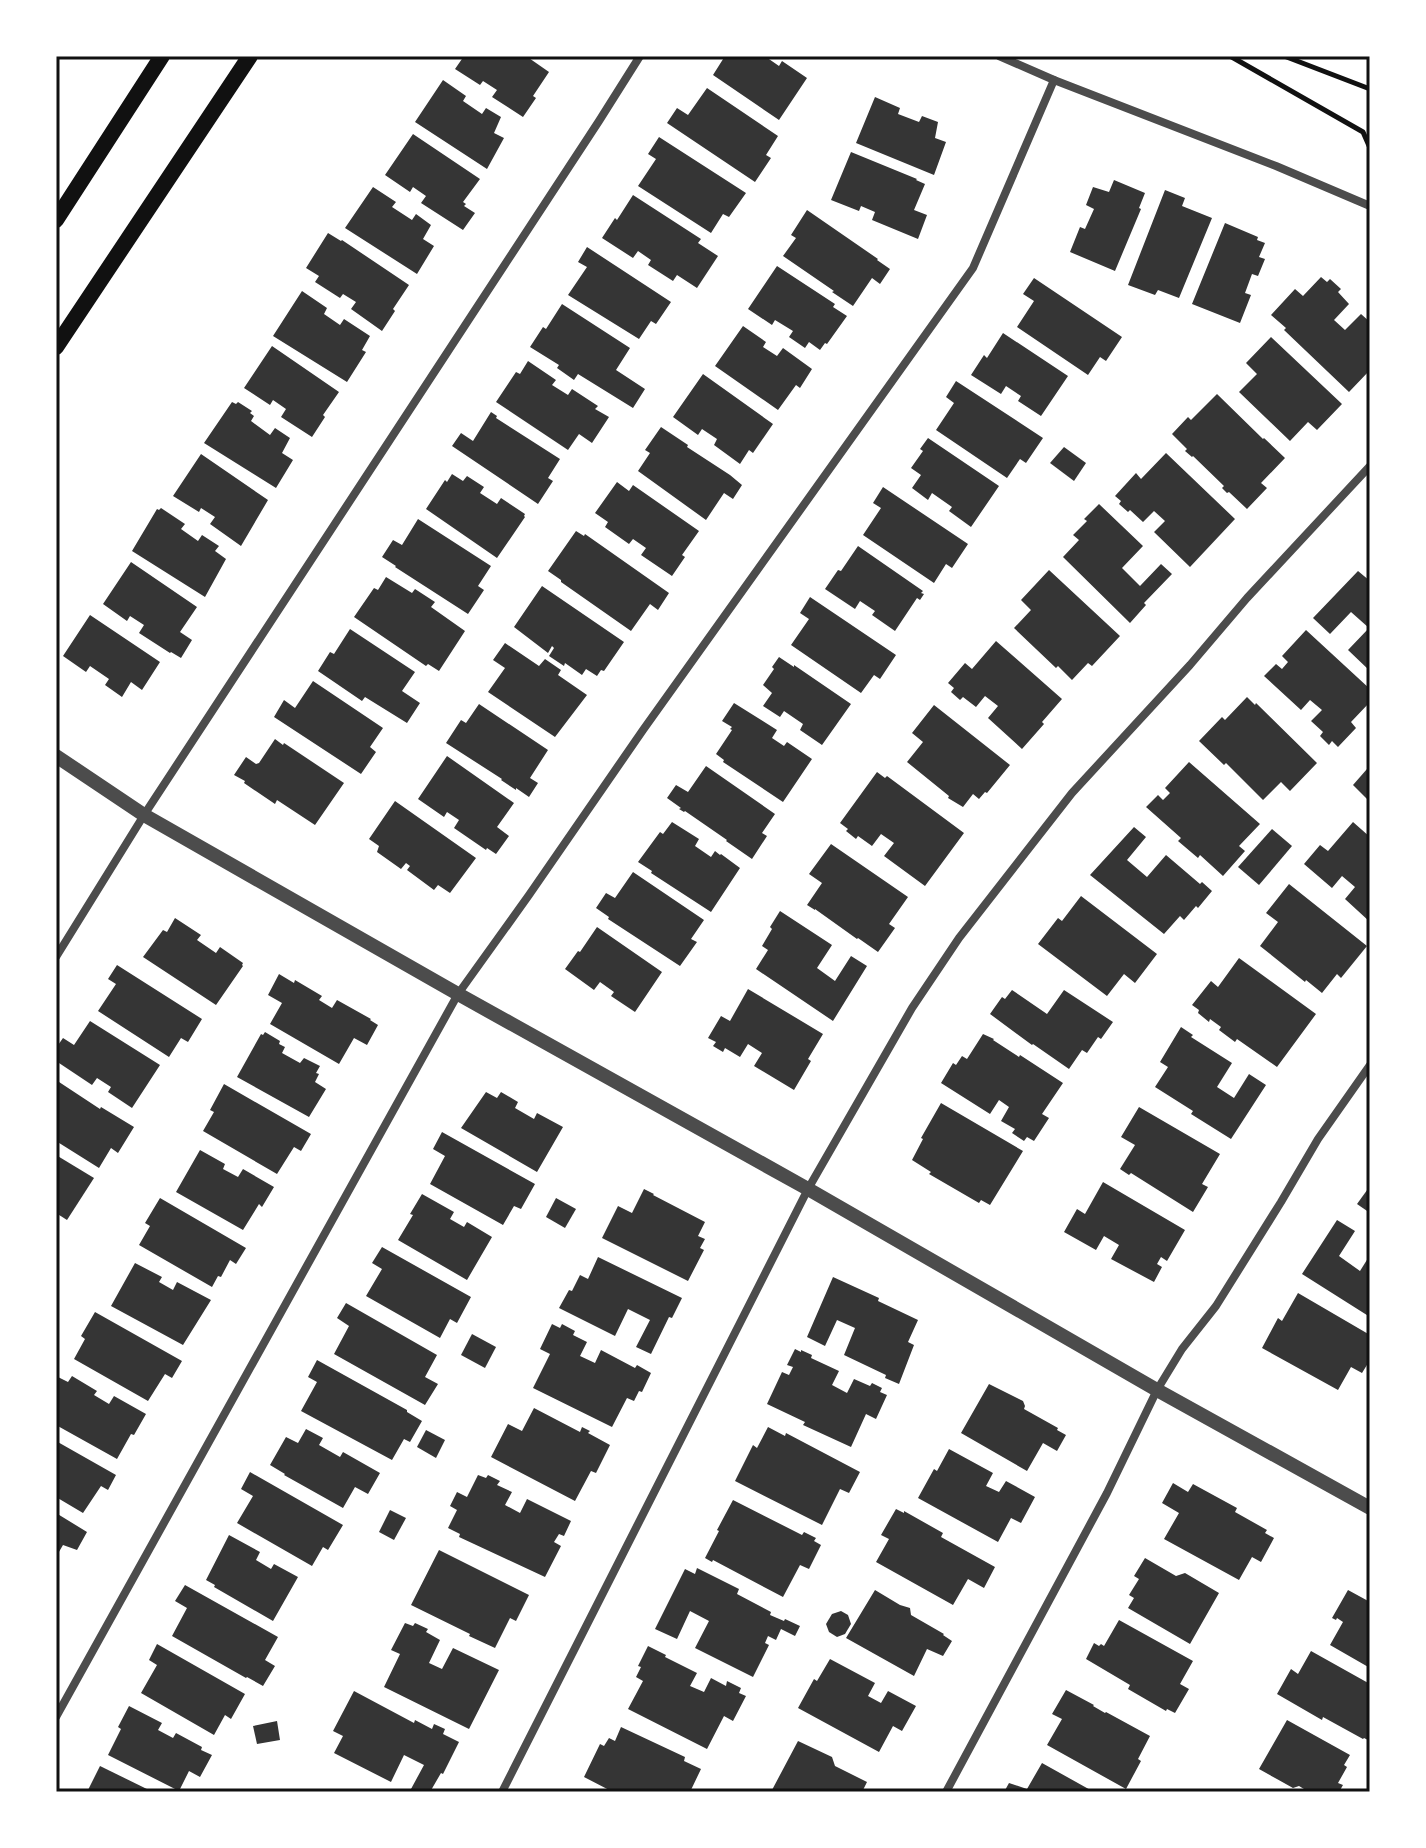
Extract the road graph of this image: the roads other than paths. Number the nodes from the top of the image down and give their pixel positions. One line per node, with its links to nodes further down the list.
1 (162, 56): 7 (main road)
2 (250, 56): 8 (main road)
3 (640, 56): 11 (street)
4 (999, 56): 5 (street)
5 (1054, 80): 6 (street); 13 (street)
6 (1370, 206)
7 (56, 220)
8 (56, 347)
9 (1368, 472): 15 (street)
10 (56, 756): 11 (street)
11 (144, 815): 12 (street); 13 (street)
12 (56, 957)
13 (458, 994): 15 (street); 18 (street)
14 (1370, 1065): 16 (street)
15 (808, 1189): 16 (street); 19 (street)
16 (1157, 1390): 17 (street); 20 (street)
17 (1370, 1508)
18 (56, 1717)
19 (502, 1792)
20 (946, 1792)

